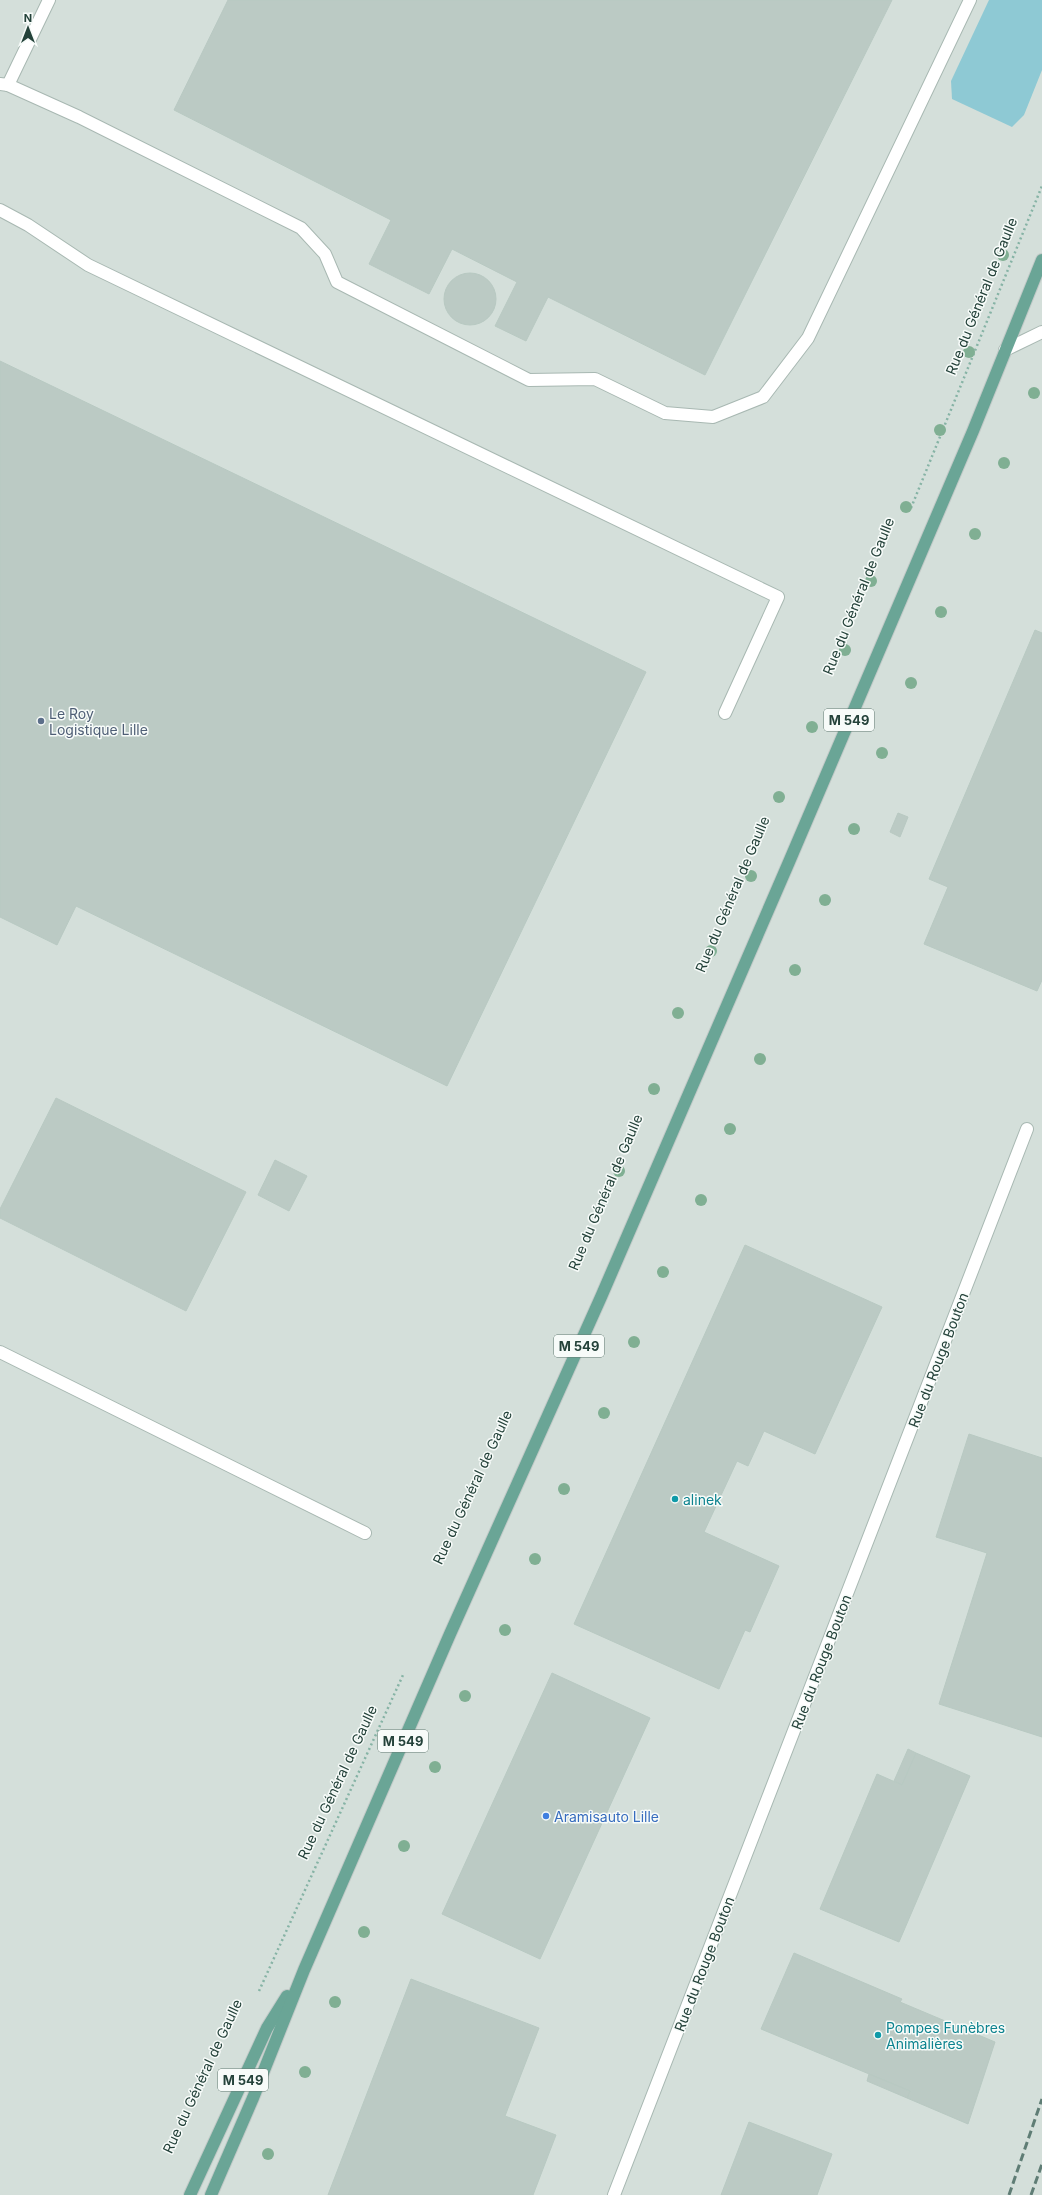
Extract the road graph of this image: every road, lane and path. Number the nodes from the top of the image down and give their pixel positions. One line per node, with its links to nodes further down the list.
1 (49, 0): 3 (street)
2 (970, 0): 3 (street)
3 (4, 84)
4 (1042, 186): 9 (path, Rue du Général de Gaulle)
5 (0, 210): 10 (street)
6 (1042, 260): 8 (main road, M 549)
7 (1042, 332): 8 (street)
8 (1005, 350): 15 (main road, M 549)
9 (908, 515)
10 (725, 713)
11 (1027, 1129): 19 (street, Rue du Rouge Bouton)
12 (0, 1352): 13 (street)
13 (365, 1533)
14 (405, 1670): 16 (path, Rue du Général de Gaulle)
15 (304, 1970): 17 (main road, M 549); 18 (main road, M 549)
16 (256, 1997)
17 (190, 2195)
18 (211, 2195)
19 (614, 2195)

